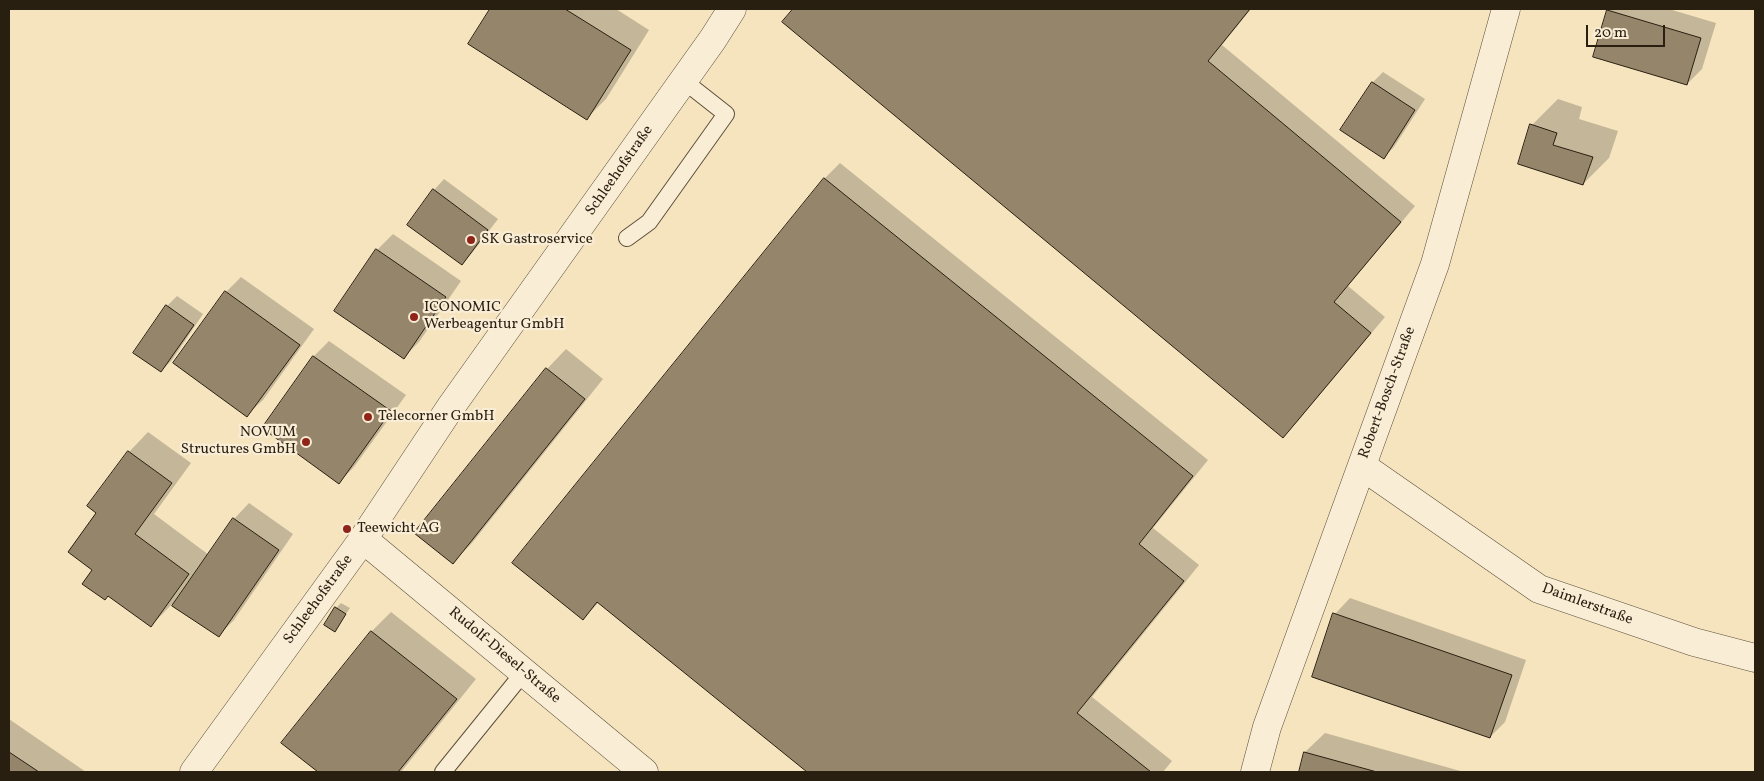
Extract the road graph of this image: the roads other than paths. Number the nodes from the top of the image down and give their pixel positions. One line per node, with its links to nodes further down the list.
1 (732, 9): 3 (street, Schleehofstraße)
2 (1506, 9): 5 (street, Robert-Bosch-Straße)
3 (684, 81): 4 (lane); 6 (street, Schleehofstraße)
4 (628, 238)
5 (1362, 466): 7 (street, Daimlerstraße); 12 (street, Robert-Bosch-Straße)
6 (363, 539): 8 (street, Rudolf-Diesel-Straße); 9 (street, Schleehofstraße)
7 (1755, 658)
8 (524, 672): 10 (lane); 11 (street, Rudolf-Diesel-Straße)
9 (199, 770)
10 (443, 772)
11 (644, 772)
12 (1255, 772)

